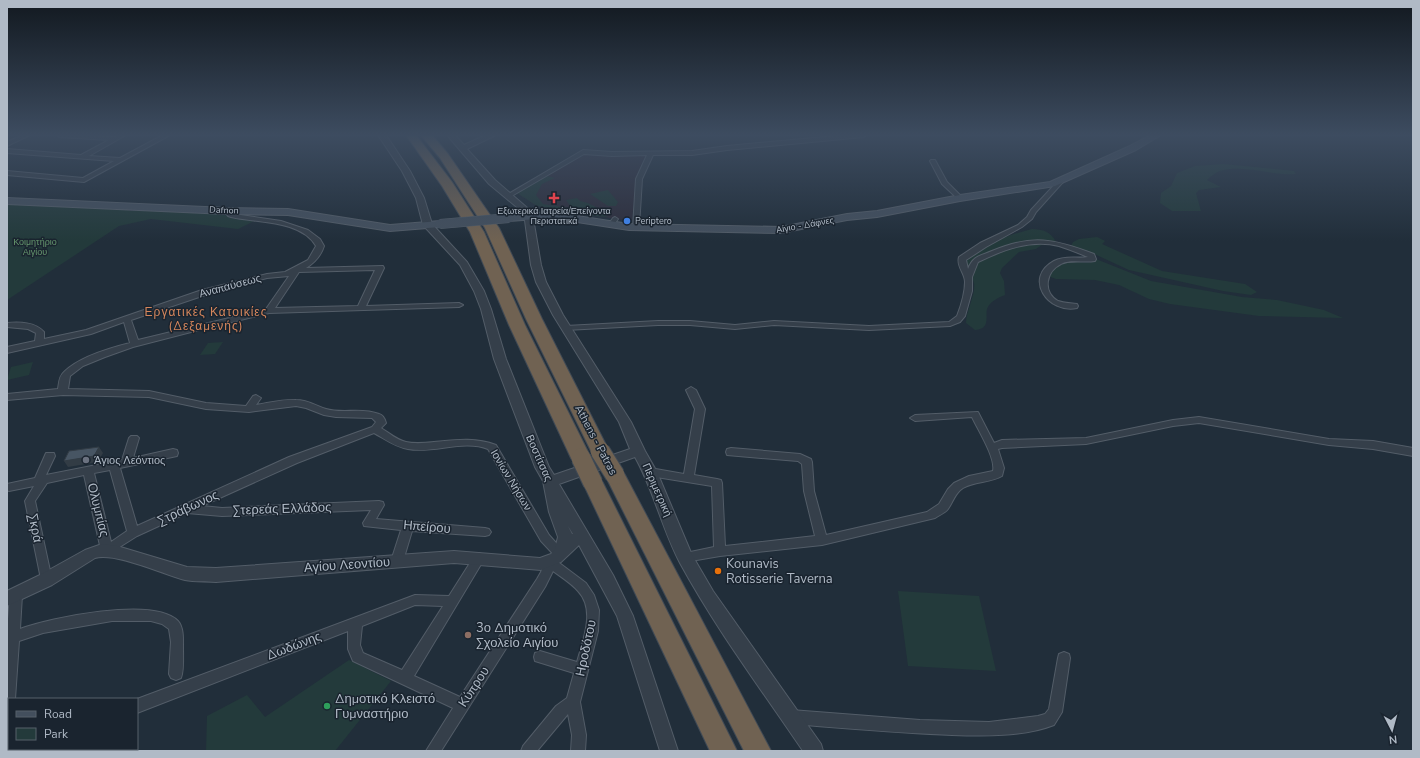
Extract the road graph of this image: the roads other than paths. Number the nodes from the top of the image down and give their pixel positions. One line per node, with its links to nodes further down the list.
1 (101, 170): 10 (street)
2 (406, 170): 18 (street, Βοστίτσας)
3 (437, 170): 87 (highway, Athens - Patras, bridge)
4 (454, 170): 88 (highway, Athens - Patras, bridge)
5 (480, 170): 12 (street)
6 (552, 170): 12 (street)
7 (643, 170): 19 (street)
8 (938, 170): 13 (street)
9 (1084, 170): 11 (main road, Αίγιο - Δάφνες)
10 (7, 173)
11 (1060, 182): 13 (main road, Αίγιο - Δάφνες); 21 (street)
12 (508, 196): 16 (street)
13 (960, 198): 19 (main road, Αίγιο - Δάφνες)
14 (7, 201): 15 (main road, Dafnon)
15 (227, 211): 18 (main road, Dafnon); 20 (street, Αναπαύσεως)
16 (530, 216): 17 (main road, Αίγιο - Δάφνες, bridge); 19 (main road, Αίγιο - Δάφνες); 28 (street, Περιμετρική)
17 (440, 224): 18 (main road, Dafnon)
18 (428, 225): 52 (street, Βοστίτσας)
19 (636, 227)
20 (297, 270): 24 (street); 25 (street); 26 (street, Αναπαύσεως)
21 (968, 277): 23 (street); 28 (street)
22 (459, 305): 24 (street)
23 (1074, 306)
24 (361, 308): 25 (street)
25 (269, 311): 30 (street)
26 (127, 319): 29 (street, Αναπαύσεως); 30 (street)
27 (7, 325): 29 (street)
28 (566, 328): 40 (street, Περιμετρική)
29 (39, 343): 31 (street, Αναπαύσεως)
30 (135, 344): 33 (street)
31 (7, 350)
32 (690, 390): 50 (street)
33 (63, 392): 34 (street); 36 (street)
34 (7, 397)
35 (256, 398): 36 (street)
36 (249, 409): 38 (street)
37 (915, 418): 41 (street)
38 (375, 429): 54 (street, Στράβωνος); 63 (street, Ιονίων Νήσων)
39 (134, 438): 46 (street)
40 (638, 451): 49 (street, Περιμετρική); 52 (street)
41 (993, 451): 43 (street); 60 (street)
42 (731, 452): 60 (street)
43 (1413, 452)
44 (173, 453): 46 (street)
45 (50, 456): 51 (street, Σκρά)
46 (126, 463): 47 (street)
47 (114, 465): 48 (street); 58 (street)
48 (88, 470): 51 (street); 61 (street, Ολυμπίας)
49 (650, 472): 50 (street); 64 (street, Περιμετρική)
50 (688, 478): 62 (street)
51 (42, 480): 53 (street); 67 (street, Σκρά)
52 (550, 482): 59 (street, Βοστίτσας); 63 (street)
53 (9, 487)
54 (184, 509): 55 (street, Στερεάς Ελλάδος); 58 (street, Στράβωνος)
55 (368, 523): 56 (street, Ηπείρου)
56 (408, 526): 57 (street, Ηπείρου); 66 (street)
57 (484, 532)
58 (133, 533): 61 (street, Στράβωνος)
59 (581, 536): 63 (street); 86 (street, Βοστίτσας)
60 (822, 540): 62 (street)
61 (107, 550): 66 (street, Αγίου Λεοντίου); 67 (street, Στράβωνος)
62 (720, 551): 64 (street)
63 (558, 556): 65 (street, Αγίου Λεοντίου); 75 (street, Ηροδότου); 80 (street, Κύπρου)
64 (685, 557): 82 (street, Περιμετρική)
65 (479, 558): 66 (street, Αγίου Λεοντίου); 69 (street)
66 (397, 561)
67 (46, 580): 68 (street, Στράβωνος)
68 (12, 597): 71 (street)
69 (453, 601): 70 (street, Δωδώνης); 77 (street)
70 (356, 622): 77 (street); 79 (street, Δωδώνης)
71 (14, 637): 72 (street); 76 (street)
72 (10, 652): 81 (street)
73 (540, 657): 75 (street)
74 (1064, 658): 82 (street)
75 (582, 668): 78 (street, Ηροδότου)
76 (176, 674)
77 (405, 678): 80 (street)
78 (573, 702): 84 (street); 85 (street, Ηροδότου)
79 (138, 706)
80 (462, 706): 83 (street, Κύπρου)
81 (7, 712)
82 (790, 717): 89 (street, Περιμετρική)
83 (433, 751)
84 (528, 751)
85 (578, 751)
86 (668, 751)
87 (724, 751)
88 (758, 751)
89 (814, 751)

